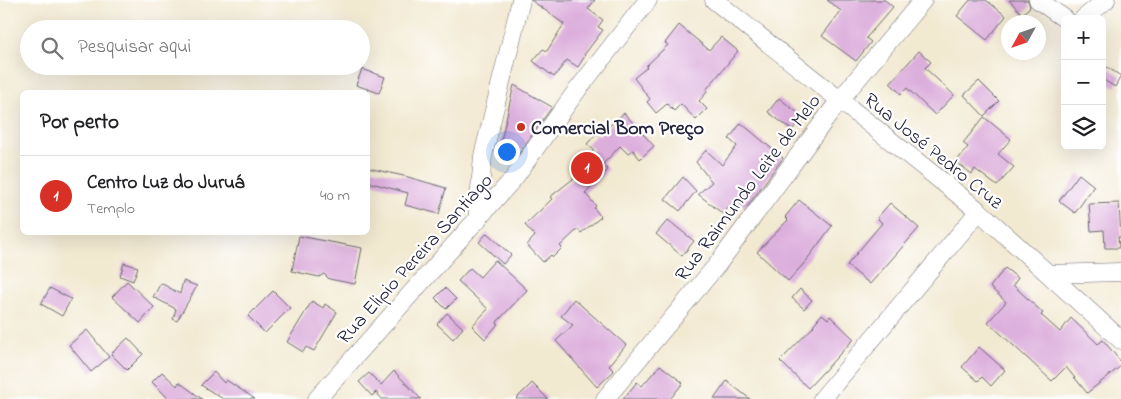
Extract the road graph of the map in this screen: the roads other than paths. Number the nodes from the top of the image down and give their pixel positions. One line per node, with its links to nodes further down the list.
1 (521, 0): 11 (street)
2 (648, 0): 11 (street, Rua Elipio Pereira Santiago)
3 (714, 0): 9 (street, Rua José Pedro Cruz)
4 (923, 0): 9 (street, Rua Raimundo Leite de Melo)
5 (1038, 0): 8 (street)
6 (1106, 0): 7 (street)
7 (1087, 15)
8 (1061, 16)
9 (839, 101): 10 (street, Rua José Pedro Cruz); 16 (street, Rua Raimundo Leite de Melo)
10 (978, 210): 13 (street, Rua José Pedro Cruz); 17 (street)
11 (478, 221): 15 (street, Rua Elipio Pereira Santiago)
12 (1121, 272): 13 (street)
13 (1049, 274): 14 (street, Rua José Pedro Cruz)
14 (1121, 340)
15 (317, 399)
16 (605, 399)
17 (822, 399)

